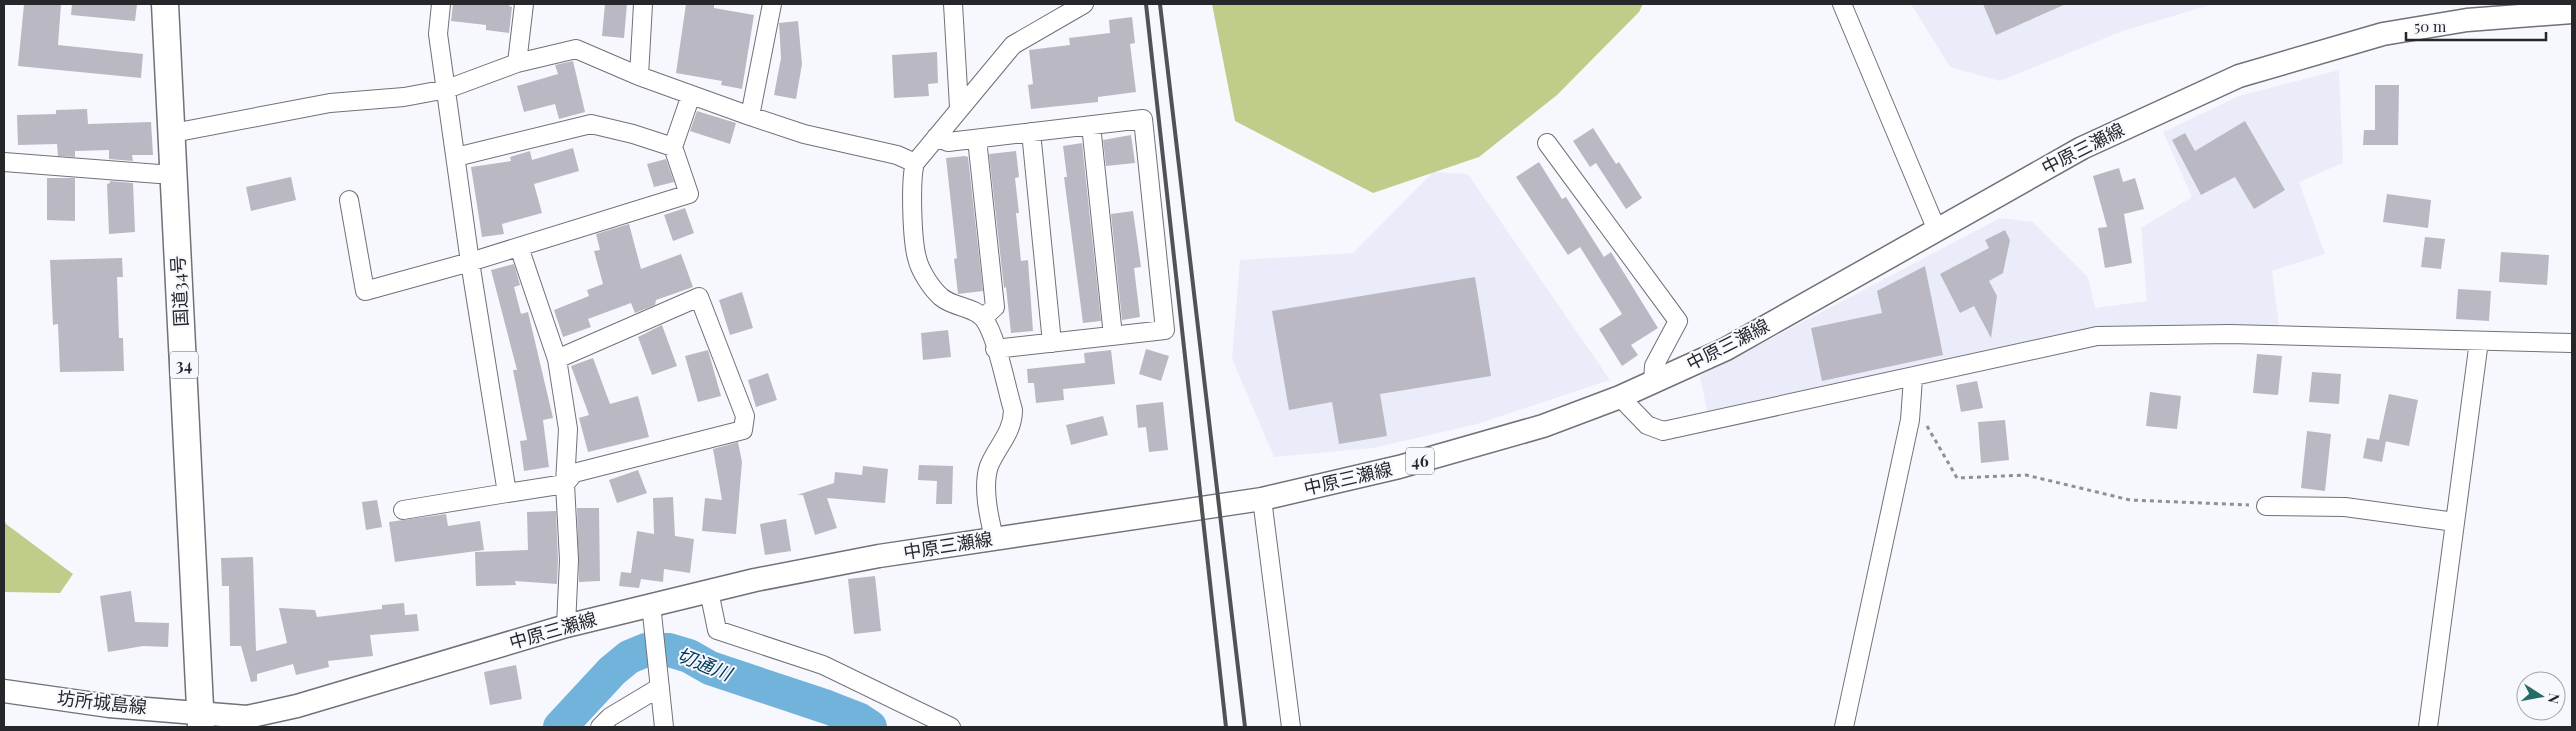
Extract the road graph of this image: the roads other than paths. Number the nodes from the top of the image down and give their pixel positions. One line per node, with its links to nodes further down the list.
1 (165, 4): 18 (highway, 国道34号 / 34)
2 (441, 4): 12 (street)
3 (524, 4): 10 (street)
4 (643, 4): 11 (street)
5 (772, 4): 15 (street)
6 (952, 4): 14 (street)
7 (1084, 4): 14 (street)
8 (1842, 4): 28 (street)
9 (2572, 12): 28 (main road, 中原三瀬線 / 46)
10 (517, 63): 11 (street); 12 (street)
11 (639, 76): 13 (street)
12 (447, 89): 18 (street); 23 (street)
13 (691, 95): 15 (street); 22 (street)
14 (960, 108): 19 (street)
15 (750, 116): 25 (street)
16 (1091, 125): 17 (street); 32 (street); 32 (street)
17 (1031, 132): 20 (street); 34 (street)
18 (173, 133): 26 (highway, 国道34号 / 34)
19 (936, 137): 20 (street); 25 (street)
20 (977, 139): 31 (street)
21 (1547, 143): 39 (street)
22 (673, 147): 23 (street); 29 (street)
23 (456, 157): 30 (street)
24 (4, 162): 26 (street)
25 (915, 163): 31 (street)
26 (174, 172): 53 (highway, 国道34号 / 34)
27 (349, 200): 30 (street)
28 (1936, 228): 39 (main road, 中原三瀬線 / 46)
29 (519, 247): 30 (street); 37 (street)
30 (470, 262): 42 (street)
31 (983, 318): 36 (street)
32 (1113, 336): 34 (street)
33 (2479, 341): 35 (street); 38 (street); 46 (street)
34 (1052, 343): 36 (street)
35 (2572, 343)
36 (996, 349): 47 (street)
37 (557, 359): 41 (street); 41 (street)
38 (1913, 378): 40 (street); 58 (street)
39 (1653, 382): 40 (main road, 中原三瀬線 / 46)
40 (1620, 397): 43 (main road, 中原三瀬線 / 46)
41 (565, 484): 42 (street); 50 (street)
42 (508, 493): 45 (street)
43 (1262, 499): 47 (main road, 中原三瀬線 / 46); 57 (street)
44 (2266, 506): 46 (street)
45 (403, 510)
46 (2455, 522): 59 (street)
47 (994, 538): 48 (main road, 中原三瀬線 / 46)
48 (709, 591): 49 (main road, 中原三瀬線 / 46); 56 (street)
49 (651, 604): 50 (main road, 中原三瀬線 / 46); 51 (street)
50 (566, 626): 53 (main road, 中原三瀬線 / 46)
51 (660, 687): 54 (street); 55 (street)
52 (4, 691): 53 (main road, 坊所城島線)
53 (201, 719)
54 (600, 727)
55 (664, 727)
56 (950, 727)
57 (1291, 727)
58 (1844, 727)
59 (2428, 727)

